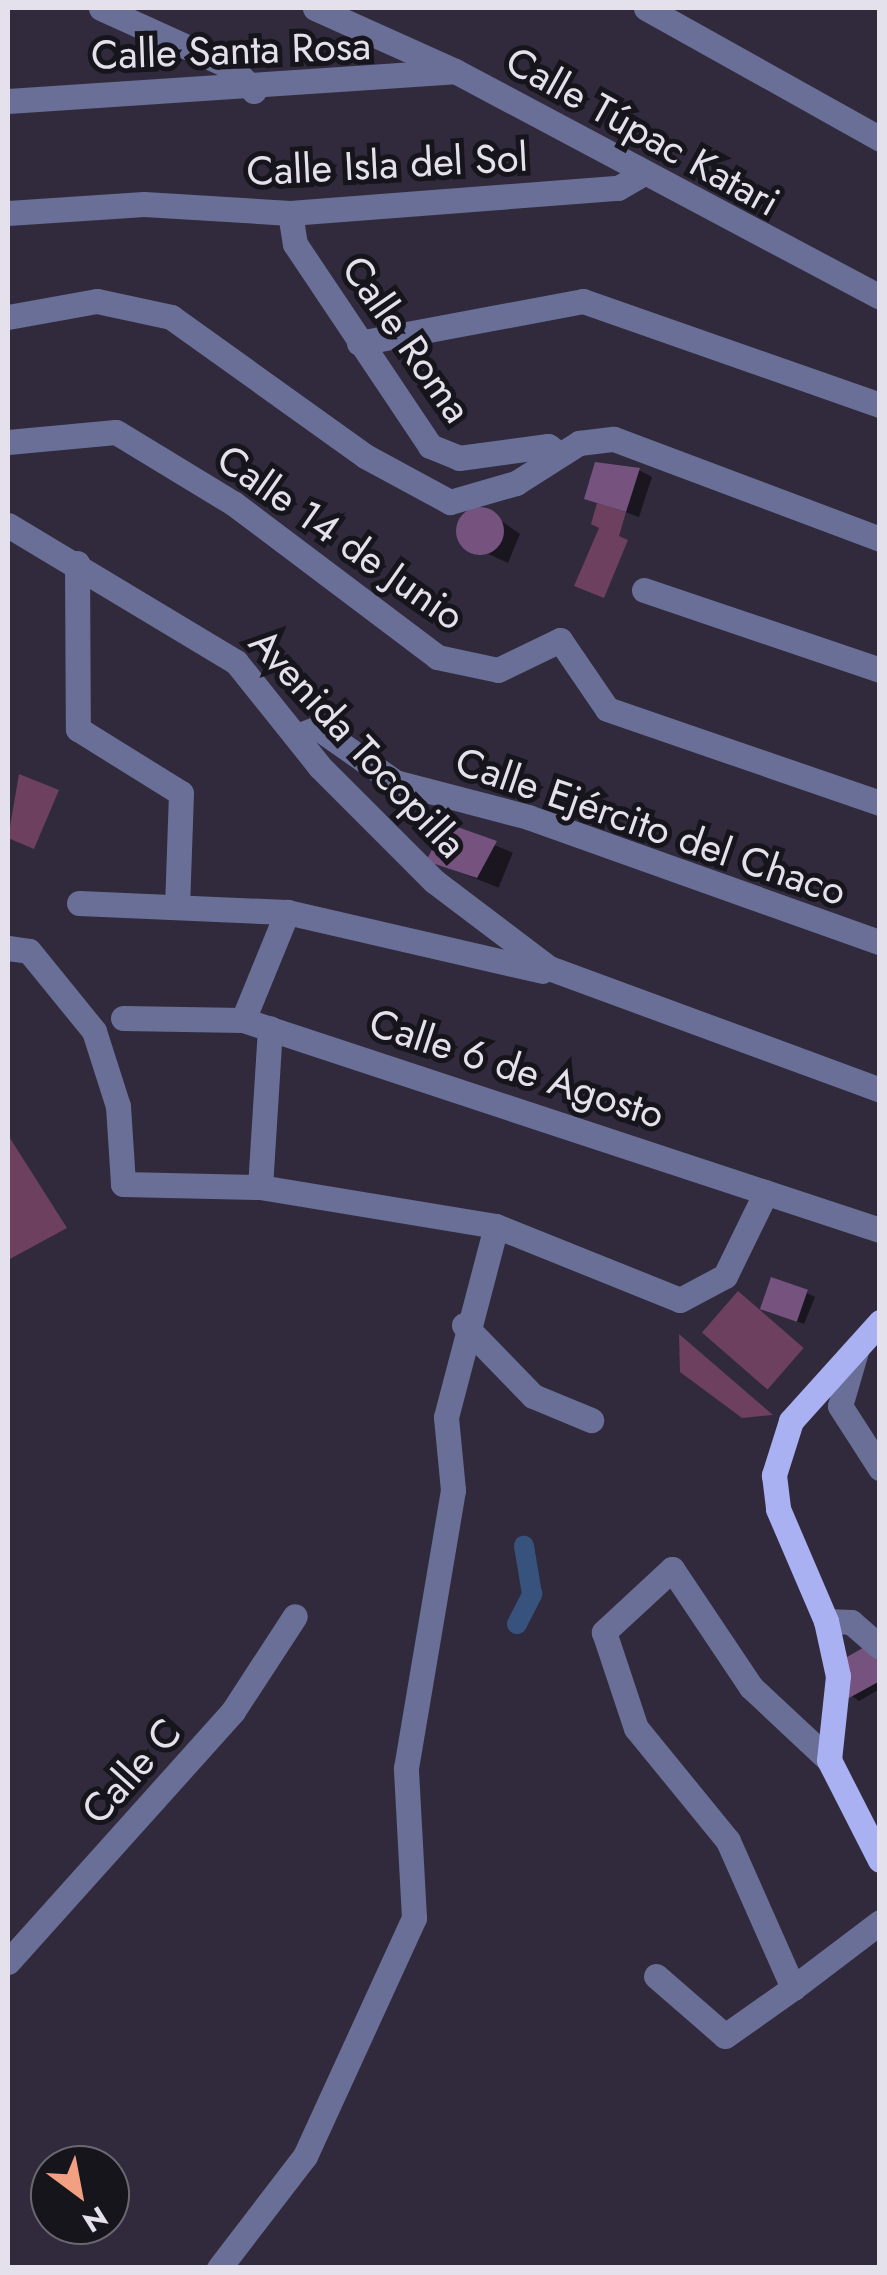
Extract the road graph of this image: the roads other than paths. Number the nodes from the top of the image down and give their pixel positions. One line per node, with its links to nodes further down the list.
1 (101, 8): 5 (street)
2 (315, 8): 4 (street, Calle Túpac Katari)
3 (646, 8): 7 (street)
4 (456, 71): 5 (street, Calle Santa Rosa); 8 (street, Calle Túpac Katari)
5 (254, 91): 6 (street, Calle Santa Rosa)
6 (8, 101)
7 (880, 138)
8 (642, 174): 10 (street, Calle Isla del Sol); 11 (street, Calle Túpac Katari)
9 (8, 213): 10 (street, Calle Isla del Sol)
10 (290, 213): 13 (street, Calle Roma)
11 (880, 297)
12 (8, 316): 16 (street)
13 (359, 343): 14 (street); 16 (street, Calle Roma)
14 (880, 405)
15 (8, 442): 23 (street, Calle 14 de Junio)
16 (558, 453): 18 (street)
17 (8, 525): 19 (street, Avenida Tocopilla)
18 (880, 539)
19 (76, 562): 22 (street, Avenida Tocopilla); 25 (street)
20 (644, 590): 21 (street)
21 (880, 670)
22 (297, 736): 27 (street, Calle Ejército del Chaco); 29 (street, Avenida Tocopilla)
23 (880, 802)
24 (79, 903): 25 (street)
25 (178, 907): 26 (street)
26 (288, 912): 29 (street); 31 (street)
27 (880, 942)
28 (8, 948): 34 (street)
29 (549, 968): 33 (street, Avenida Tocopilla)
30 (123, 1018): 31 (street, Calle 6 de Agosto)
31 (242, 1020): 32 (street, Calle 6 de Agosto)
32 (270, 1028): 34 (street); 35 (street, Calle 6 de Agosto)
33 (880, 1090)
34 (260, 1188): 36 (street)
35 (766, 1192): 36 (street); 37 (street, Calle 6 de Agosto)
36 (496, 1226): 39 (street)
37 (880, 1230)
38 (880, 1322): 40 (main road)
39 (464, 1325): 41 (street); 53 (street)
40 (858, 1346): 42 (street); 44 (main road)
41 (592, 1420)
42 (880, 1468)
43 (295, 1616): 50 (street, Calle C)
44 (826, 1621): 45 (street); 46 (main road)
45 (880, 1647)
46 (829, 1760): 47 (main road); 52 (street)
47 (868, 1812): 48 (main road)
48 (880, 1860)
49 (880, 1922): 52 (street)
50 (8, 1962)
51 (656, 1976): 52 (street)
52 (793, 1988)
53 (219, 2268)

